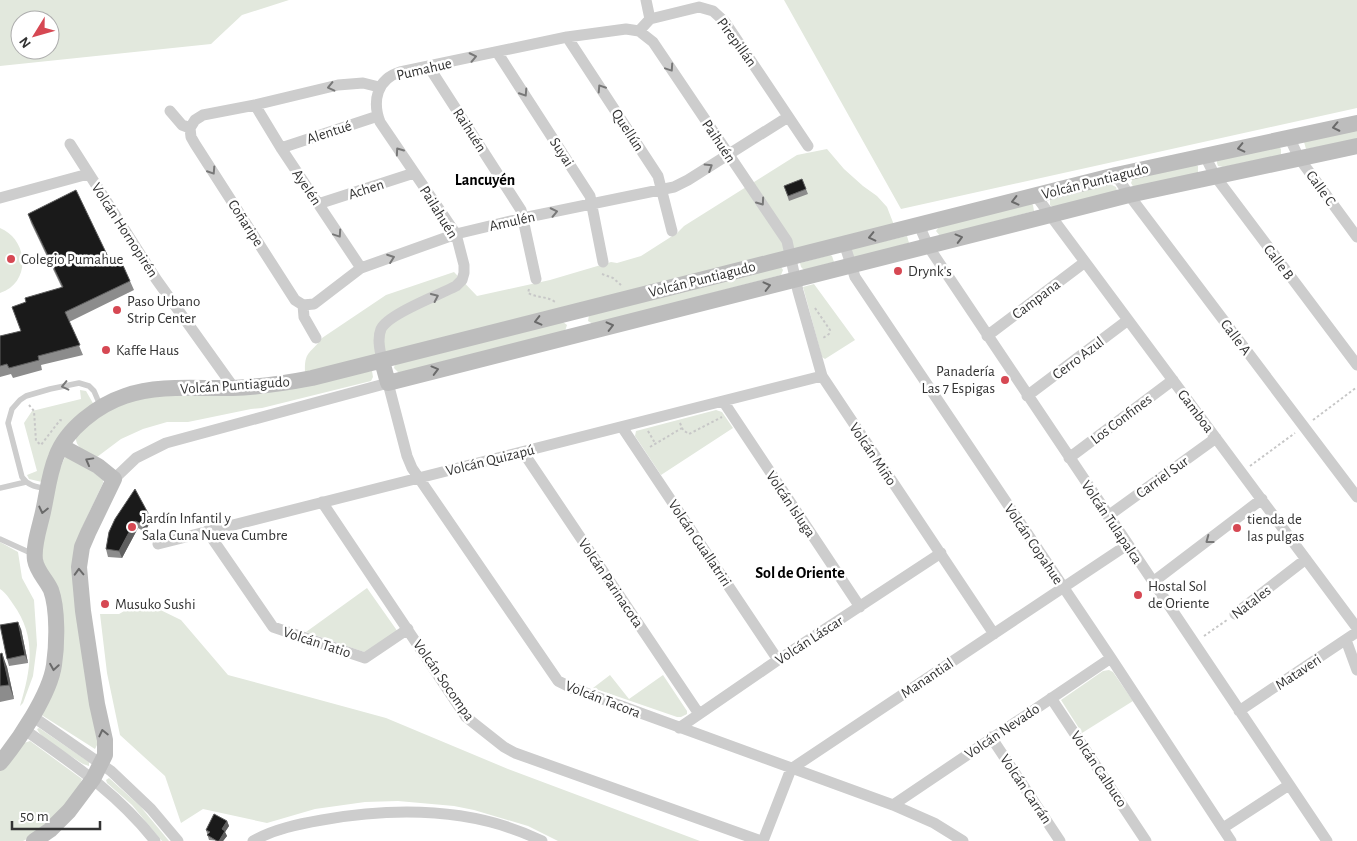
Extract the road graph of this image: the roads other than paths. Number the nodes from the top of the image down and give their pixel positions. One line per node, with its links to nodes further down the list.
1 (646, 0): 2 (street)
2 (650, 19): 3 (street); 11 (street, Pirepillán)
3 (639, 31): 4 (street, Pumahue); 19 (street, Paihuén, one-way to 19)
4 (567, 37): 5 (street, Pumahue); 26 (street, Quellún, one-way to 4)
5 (497, 52): 6 (street, Pumahue, one-way to 5); 31 (street, Suyai, one-way to 31)
6 (429, 67): 7 (street, Pumahue); 33 (street, Raihuén)
7 (379, 87): 8 (street, Pumahue, one-way to 8); 10 (street, Pailahuén)
8 (255, 105): 13 (street, Pumahue); 18 (street, Ayelén)
9 (170, 111): 13 (street, Coñaripe)
10 (378, 116): 18 (street, Alentué); 22 (street, Pailahuén, one-way to 10)
11 (788, 117): 16 (street, Pirepillán); 19 (street)
12 (1357, 122): 14 (main road, Volcán Puntiagudo, one-way to 14)
13 (190, 128): 47 (street, Coñaripe, one-way to 47)
14 (1288, 137): 20 (main road, Volcán Puntiagudo, one-way to 20); 21 (street, Calle C)
15 (70, 144): 23 (street, Volcán Hornopirén)
16 (808, 146)
17 (1357, 146): 21 (main road, Volcán Puntiagudo)
18 (280, 148): 30 (street, Ayelén)
19 (728, 154): 26 (street, Amulén, one-way to 19); 40 (street, Paihuén, one-way to 40)
20 (1205, 156): 24 (main road, Volcán Puntiagudo); 25 (street, Calle B)
21 (1299, 158): 25 (main road, Volcán Puntiagudo); 37 (street, Calle C)
22 (414, 172): 30 (street, Achen); 36 (street, Pailahuén)
23 (88, 174): 29 (street); 58 (street, Volcán Hornopirén)
24 (1116, 175): 27 (street, Calle A); 28 (main road, Volcán Puntiagudo)
25 (1215, 176): 27 (main road, Volcán Puntiagudo); 54 (street, Calle B)
26 (662, 190): 31 (street, Amulén); 35 (street, Quellún)
27 (1129, 195): 32 (main road, Volcán Puntiagudo); 72 (street, Calle A)
28 (1036, 196): 32 (street, Gamboa); 34 (main road, Volcán Puntiagudo, one-way to 34)
29 (0, 198)
30 (318, 204): 44 (street, Ayelén, one-way to 44)
31 (592, 204): 33 (street, Amulén, one-way to 31); 41 (street, Suyai)
32 (1050, 215): 39 (main road, Volcán Puntiagudo, one-way to 32); 42 (street, Gamboa)
33 (523, 218): 36 (street, Amulén); 45 (street, Raihuén)
34 (920, 225): 38 (main road, Volcán Puntiagudo, one-way to 38); 39 (street, Volcán Tulapalca)
35 (672, 232)
36 (456, 234): 44 (street, Amulén, one-way to 36); 53 (street, Pailahuén, one-way to 36)
37 (1357, 237)
38 (844, 243): 40 (main road, Volcán Puntiagudo); 43 (street, Volcán Copahue)
39 (928, 246): 43 (main road, Volcán Puntiagudo); 51 (street, Volcán Tulapalca)
40 (791, 257): 46 (street, Volcán Miño); 48 (main road, Volcán Puntiagudo)
41 (603, 262)
42 (1085, 262): 49 (street, Gamboa); 51 (street, Campana)
43 (850, 266): 46 (main road, Volcán Puntiagudo); 84 (street, Volcán Copahue)
44 (361, 268): 47 (street, Amulén)
45 (536, 279)
46 (795, 279): 50 (main road, Volcán Puntiagudo, one-way to 46); 55 (street, Volcán Miño)
47 (303, 305): 52 (street, Coñaripe)
48 (575, 312): 50 (main road); 53 (main road, Volcán Puntiagudo, one-way to 53)
49 (1128, 320): 56 (street, Gamboa); 59 (street, Cerro Azul)
50 (580, 334): 57 (main road, Volcán Puntiagudo, one-way to 50)
51 (987, 336): 59 (street, Volcán Tulapalca)
52 (316, 338)
53 (382, 361): 57 (main road, Volcán Tacora); 58 (main road, Volcán Puntiagudo)
54 (1357, 365)
55 (822, 376): 60 (street, Volcán Quizapú); 80 (street, Volcán Miño)
56 (1173, 380): 63 (street, Gamboa); 66 (street, Los Confines)
57 (388, 383): 67 (street, Volcán Tacora); 68 (street, Volcán Puntiagudo)
58 (234, 388): 61 (main road, Volcán Puntiagudo)
59 (1027, 396): 66 (street, Volcán Tulapalca)
60 (723, 401): 62 (street, Volcán Quizapú); 85 (street, Volcán Isluga)
61 (101, 407): 64 (main road, Volcán Puntiagudo); 69 (lane, one-way to 69)
62 (622, 427): 65 (street, Volcán Quizapú); 93 (street, Volcán Guallatriri)
63 (1216, 438): 73 (street, Gamboa); 75 (street, Carriel Sur)
64 (61, 446): 68 (main road, one-way to 64); 71 (main road, Volcán Puntiagudo)
65 (523, 452): 67 (street, Volcán Quizapú); 97 (street, Volcán Parinacota)
66 (1069, 458): 75 (street, Volcán Tulapalca)
67 (419, 478): 74 (street, Volcán Quizapú); 99 (street, Volcán Tacora)
68 (114, 480): 102 (main road, Volcán Puntiagudo, one-way to 68)
69 (26, 482): 70 (lane); 71 (lane)
70 (0, 488)
71 (48, 490): 81 (main road, Volcán Puntiagudo, one-way to 81)
72 (1357, 497)
73 (1262, 500): 82 (street, Gamboa); 83 (street, one-way to 83)
74 (322, 502): 76 (street, Volcán Quizapú); 88 (street, Volcán Socompa)
75 (1108, 516): 79 (street, Volcán Tulapalca)
76 (207, 531): 78 (street, Volcán Quizapú); 88 (street, Volcán Tatio)
77 (0, 539): 81 (lane)
78 (158, 544)
79 (1127, 545): 83 (street, Volcán Tulapalca); 84 (street, Manantial)
80 (941, 553): 85 (street, Volcán Láscar); 90 (street, Volcán Miño)
81 (35, 555): 98 (main road, one-way to 98)
82 (1306, 560): 86 (street, Natales); 87 (street, Gamboa)
83 (1153, 582): 96 (street, Volcán Tulapalca)
84 (1064, 587): 90 (street, Manantial); 92 (street, Volcán Copahue)
85 (860, 607): 93 (street, Volcán Láscar)
86 (1235, 614)
87 (1357, 628)
88 (408, 629): 113 (street, Volcán Socompa)
89 (1357, 632): 91 (street, Mataveri)
90 (994, 634): 103 (street, Manantial)
91 (1346, 640): 94 (street); 96 (street, Mataveri)
92 (1111, 658): 95 (street, Volcán Nevado); 107 (street, Volcán Copahue)
93 (778, 660): 97 (street, Volcán Láscar)
94 (1357, 670)
95 (1051, 698): 100 (street, Volcán Nevado); 116 (street, Volcán Calbuco)
96 (1239, 711): 105 (street, Volcán Tulapalca)
97 (699, 714): 99 (street, Volcán Láscar)
98 (28, 723): 101 (main road); 102 (street); 104 (street)
99 (679, 728): 103 (street, Volcán Tacora)
100 (991, 737): 106 (street, Volcán Nevado); 115 (street, Volcán Carrán)
101 (0, 763)
102 (102, 764): 104 (main road, Volcán Puntiagudo); 110 (street)
103 (791, 769): 106 (street, Volcán Tacora); 113 (street)
104 (93, 779): 108 (main road, Volcán Puntiagudo); 109 (street)
105 (1289, 785): 107 (street); 118 (street, Volcán Tulapalca)
106 (893, 805): 114 (street, Volcán Tacora)
107 (1223, 828): 117 (street, Volcán Copahue)
108 (34, 841)
109 (155, 841)
110 (178, 841)
111 (253, 841): 112 (street)
112 (542, 841)
113 (762, 841)
114 (963, 841)
115 (1060, 841)
116 (1146, 841)
117 (1231, 841)
118 (1327, 841)

